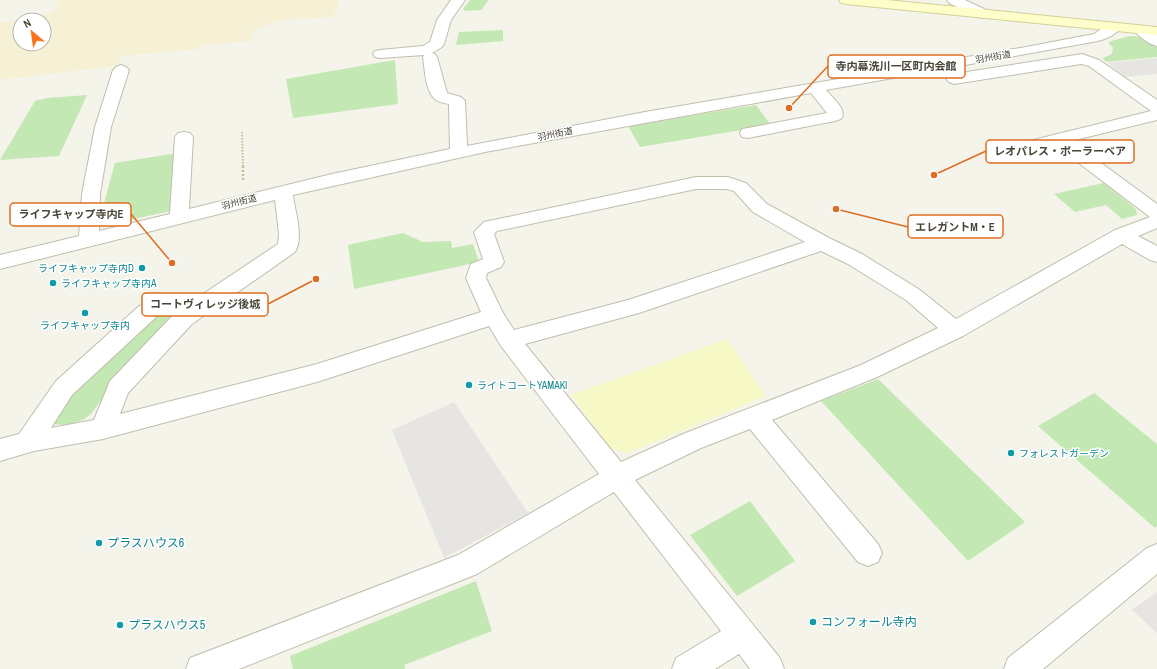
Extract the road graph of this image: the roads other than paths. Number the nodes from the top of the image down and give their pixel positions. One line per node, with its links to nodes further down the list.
1 (458, 0): 9 (street)
2 (846, 0): 4 (street)
3 (954, 0): 4 (street)
4 (983, 14): 5 (street)
5 (1114, 27): 6 (street); 11 (street, 羽州街道)
6 (1141, 30): 7 (street); 8 (street)
7 (1157, 31)
8 (1157, 42)
9 (380, 54)
10 (430, 57): 20 (street)
11 (923, 69): 13 (street, 羽州街道); 14 (street)
12 (120, 70): 26 (street)
13 (814, 87): 16 (street); 20 (street, 羽州街道)
14 (1157, 108)
15 (1157, 116): 18 (street)
16 (748, 133)
17 (184, 137): 23 (street)
18 (1057, 139): 19 (street); 22 (street)
19 (1007, 152)
20 (459, 153): 21 (street, 羽州街道)
21 (283, 192): 23 (street, 羽州街道); 35 (street)
22 (1157, 213)
23 (179, 217): 26 (street, 羽州街道)
24 (1157, 221): 25 (street)
25 (1122, 235): 28 (street); 32 (street)
26 (89, 240): 29 (street, 羽州街道)
27 (822, 243): 31 (street); 32 (street); 33 (street)
28 (1157, 255)
29 (0, 262)
30 (147, 312): 36 (street)
31 (494, 316): 33 (street); 35 (street)
32 (955, 330): 34 (street)
33 (509, 340): 38 (street)
34 (754, 416): 38 (street); 39 (street)
35 (103, 429): 36 (street)
36 (27, 443): 37 (street)
37 (0, 450)
38 (618, 476): 41 (street); 42 (street)
39 (868, 553)
40 (1157, 557): 45 (street)
41 (742, 635): 43 (street); 44 (street)
42 (201, 669)
43 (687, 669)
44 (769, 669)
45 (1019, 669)

